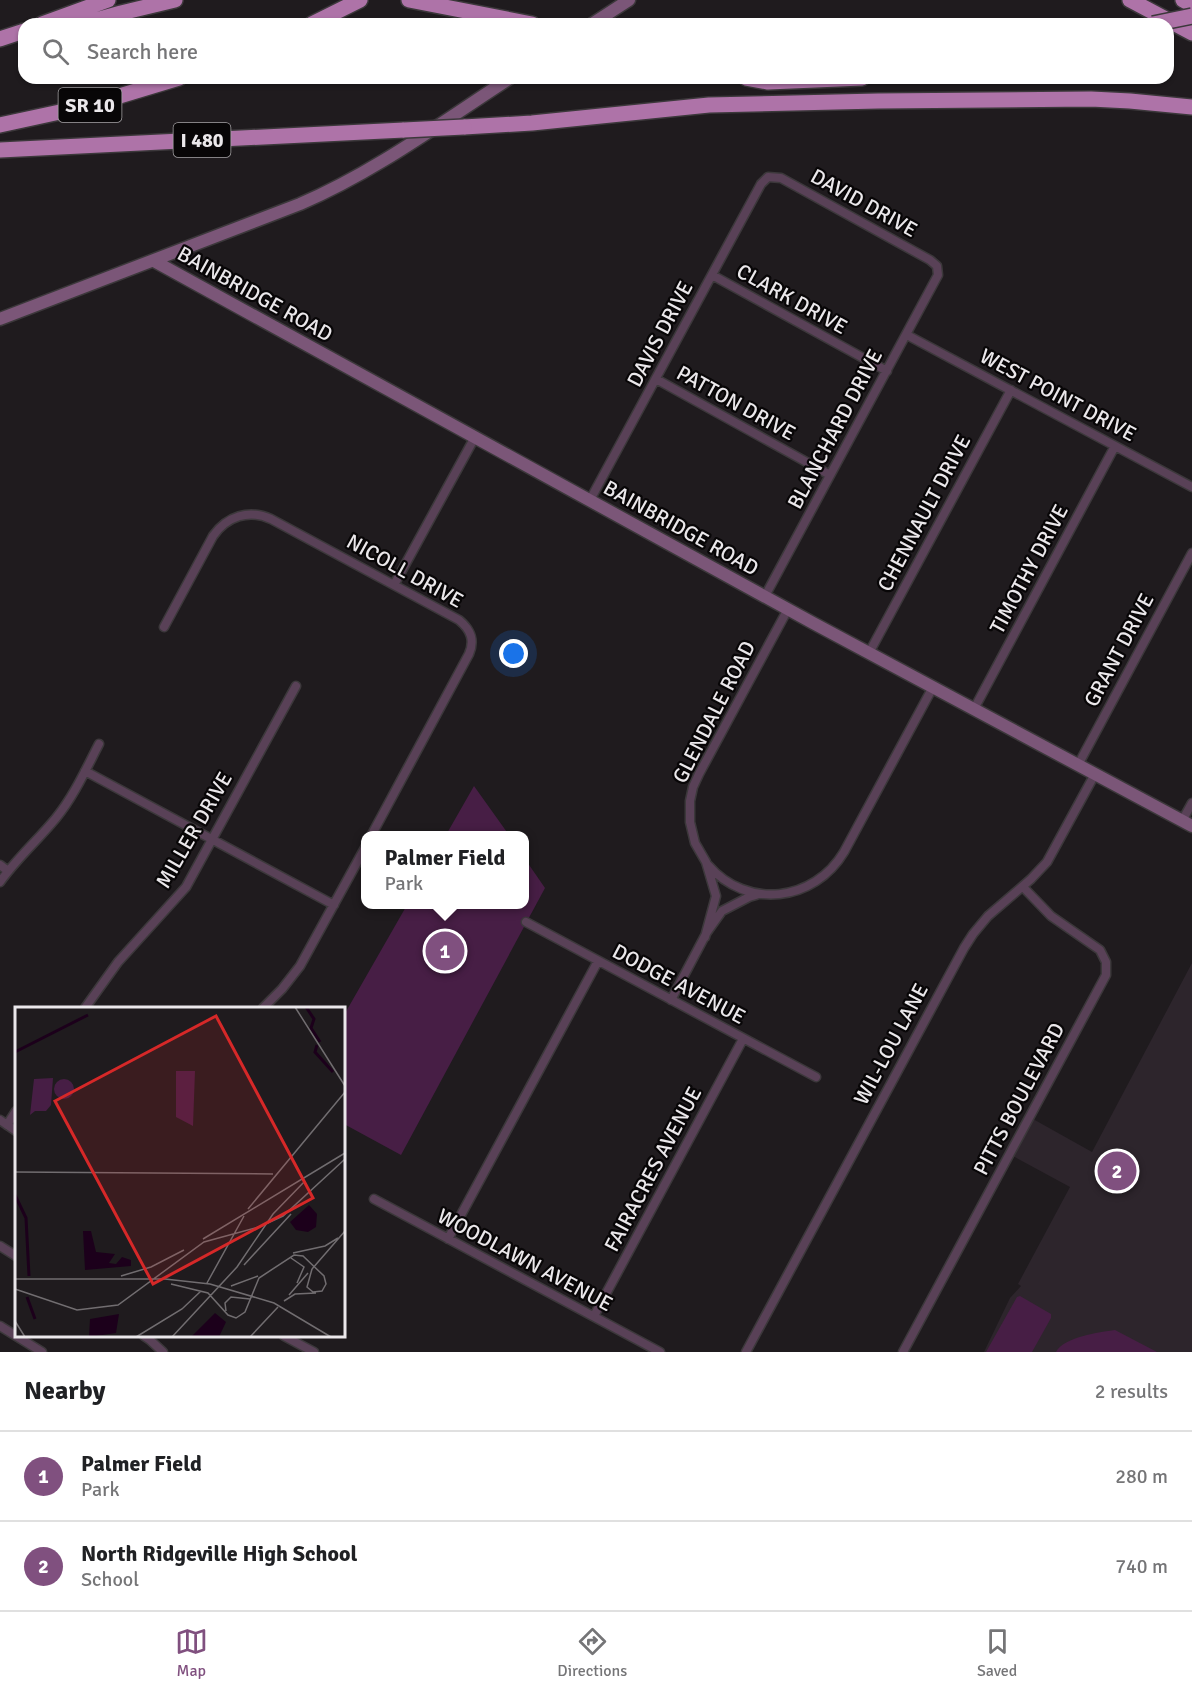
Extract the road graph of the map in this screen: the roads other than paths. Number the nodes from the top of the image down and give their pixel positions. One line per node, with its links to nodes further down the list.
1 (108, 0): 10 (highway)
2 (175, 0): 11 (highway)
3 (360, 0): 12 (highway)
4 (409, 0): 13 (highway)
5 (629, 0): 14 (street)
6 (1130, 0): 15 (highway)
7 (1184, 0): 8 (highway)
8 (1192, 5)
9 (1192, 16): 16 (highway, bridge)
10 (58, 18)
11 (102, 18)
12 (324, 18)
13 (501, 18)
14 (601, 18)
15 (1164, 18)
16 (1174, 20)
17 (1174, 23): 19 (highway)
18 (18, 33): 20 (highway)
19 (1192, 33)
20 (0, 39)
21 (18, 43): 22 (highway)
22 (0, 48)
23 (160, 84): 26 (highway, SR 10)
24 (501, 84): 29 (street)
25 (1192, 107): 27 (highway, I 480, bridge)
26 (0, 125)
27 (0, 150)
28 (761, 184): 30 (street, DAVIS DRIVE); 31 (street, DAVID DRIVE)
29 (154, 261): 32 (street); 37 (street, BAINBRIDGE ROAD)
30 (712, 275): 34 (street, CLARK DRIVE); 35 (street, DAVIS DRIVE)
31 (936, 280): 33 (street, BLANCHARD DRIVE)
32 (0, 319)
33 (907, 335): 34 (street, BLANCHARD DRIVE); 36 (street, WEST POINT DRIVE)
34 (887, 371): 39 (street, BLANCHARD DRIVE)
35 (656, 379): 39 (street, PATTON DRIVE); 41 (street, DAVIS DRIVE)
36 (1011, 390): 38 (street, WEST POINT DRIVE); 47 (street, CHENNAULT DRIVE)
37 (474, 437): 41 (street, BAINBRIDGE ROAD); 43 (street)
38 (1115, 446): 40 (street, WEST POINT DRIVE); 50 (street, TIMOTHY DRIVE)
39 (830, 475): 44 (street, BLANCHARD DRIVE)
40 (1192, 487)
41 (590, 500): 44 (street, BAINBRIDGE ROAD)
42 (1192, 553): 52 (street, GRANT DRIVE)
43 (394, 585): 46 (street, NICOLL DRIVE); 57 (street, NICOLL DRIVE)
44 (765, 596): 45 (street, BAINBRIDGE ROAD)
45 (788, 609): 47 (street, BAINBRIDGE ROAD); 60 (street, GLENDALE ROAD)
46 (164, 627)
47 (869, 653): 49 (street, BAINBRIDGE ROAD)
48 (296, 686): 58 (street, MILLER DRIVE)
49 (933, 687): 50 (street, BAINBRIDGE ROAD); 65 (street)
50 (974, 709): 52 (street, BAINBRIDGE ROAD)
51 (99, 744): 53 (street)
52 (1078, 765): 54 (street, BAINBRIDGE ROAD)
53 (85, 771): 58 (street); 62 (street)
54 (1095, 774): 56 (street, BAINBRIDGE ROAD); 64 (street, WIL-LOU LANE)
55 (1192, 803): 56 (street)
56 (1187, 823)
57 (374, 831)
58 (212, 839): 66 (street); 71 (street, MILLER DRIVE)
59 (361, 855): 66 (street)
60 (706, 862): 65 (street); 68 (street, GLENDALE ROAD)
61 (0, 865): 62 (street)
62 (8, 871): 63 (street)
63 (0, 882)
64 (1023, 887): 91 (street, WIL-LOU LANE); 92 (street, PITTS BOULEVARD)
65 (760, 894): 68 (street)
66 (334, 905): 72 (street)
67 (526, 922): 69 (street, DODGE AVENUE)
68 (705, 937): 70 (street)
69 (598, 961): 70 (street, DODGE AVENUE); 78 (street)
70 (671, 1000): 73 (street, DODGE AVENUE)
71 (86, 1007)
72 (264, 1007)
73 (743, 1038): 74 (street, DODGE AVENUE); 81 (street, FAIRACRES AVENUE)
74 (816, 1077)
75 (15, 1112): 76 (street)
76 (4, 1123)
77 (374, 1199): 78 (street, WOODLAWN AVENUE)
78 (448, 1239): 81 (street, WOODLAWN AVENUE)
79 (0, 1246): 80 (street)
80 (15, 1255)
81 (594, 1317): 90 (street, WOODLAWN AVENUE)
82 (0, 1326): 83 (street)
83 (15, 1335)
84 (18, 1337): 87 (street)
85 (146, 1337): 88 (street)
86 (288, 1337): 89 (street)
87 (42, 1352)
88 (163, 1352)
89 (314, 1352)
90 (660, 1352)
91 (746, 1352)
92 (903, 1352)

